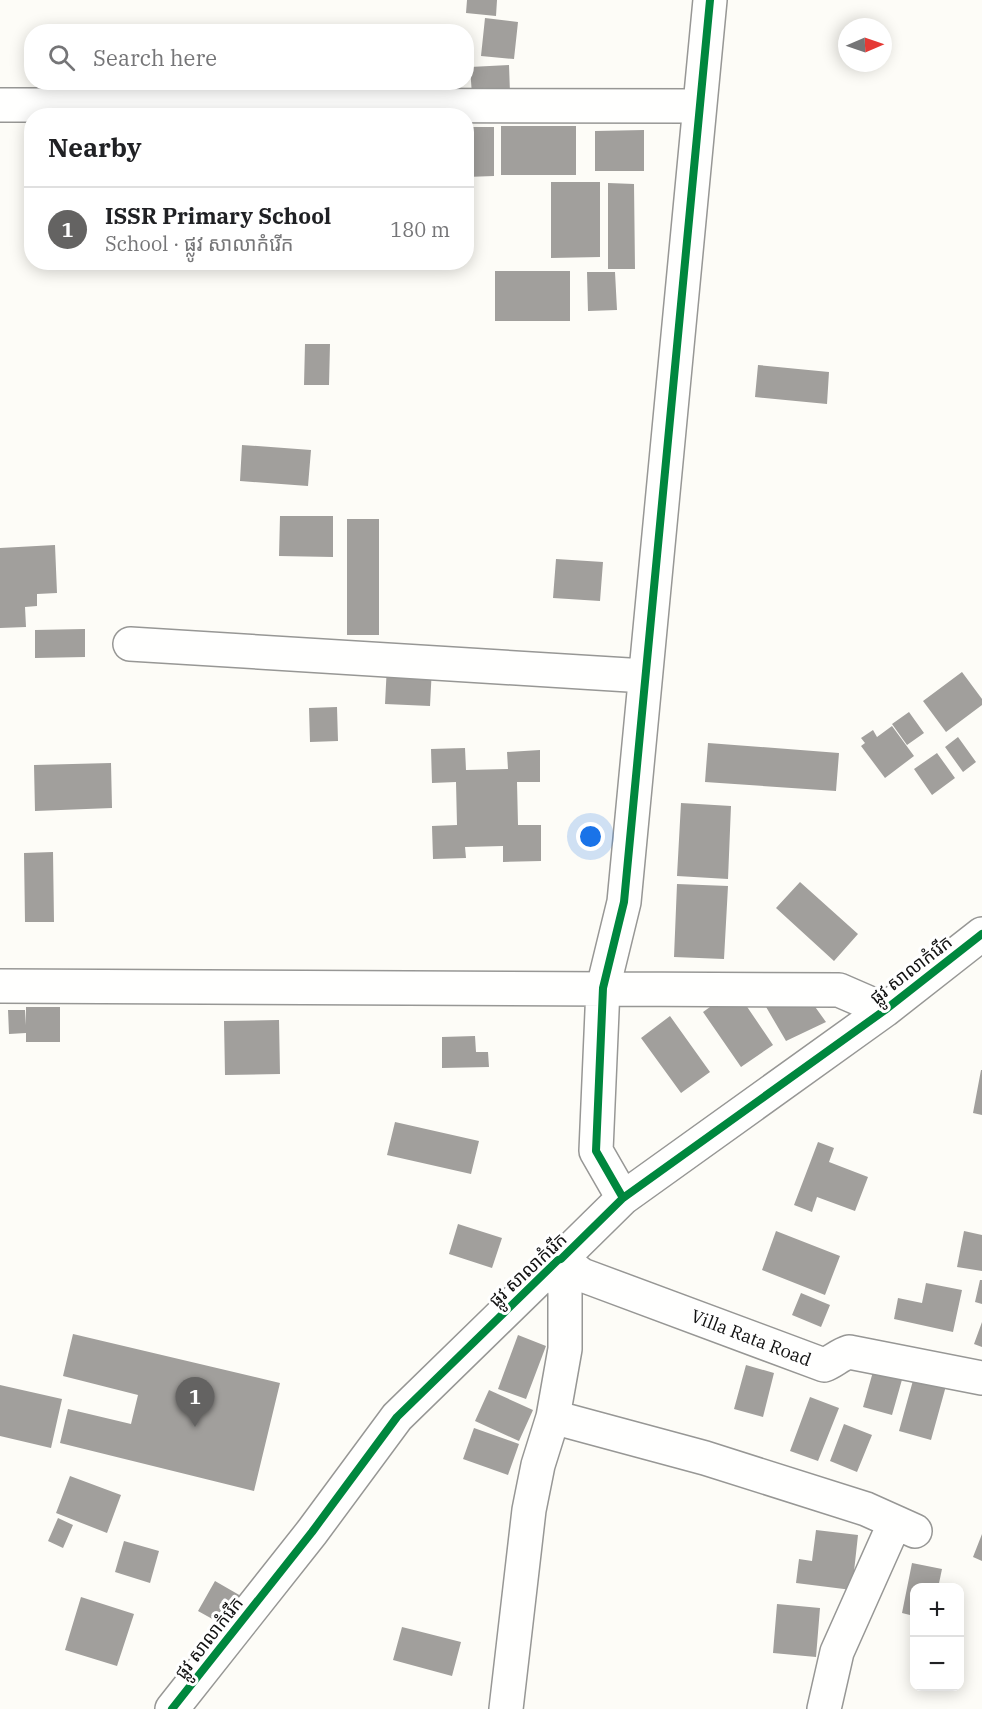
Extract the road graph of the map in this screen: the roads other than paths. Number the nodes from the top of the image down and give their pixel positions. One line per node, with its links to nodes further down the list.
1 (710, 0): 3 (street)
2 (0, 105): 3 (street)
3 (699, 106): 5 (street)
4 (130, 644): 5 (street)
5 (645, 676): 8 (street)
6 (982, 934): 9 (street, ផ្លូវ សាលាកំរើក)
7 (0, 986): 8 (street)
8 (603, 988): 9 (street); 10 (street)
9 (885, 1010): 10 (street, ផ្លូវ សាលាកំរើក)
10 (623, 1198): 11 (street, ផ្លូវ សាលាកំរើក)
11 (559, 1259): 12 (street, Villa Rata Road); 13 (street); 14 (street, ផ្លូវ សាលាកំរើក)
12 (982, 1378)
13 (553, 1417): 15 (street); 16 (street)
14 (172, 1709)
15 (506, 1709)
16 (824, 1709)

